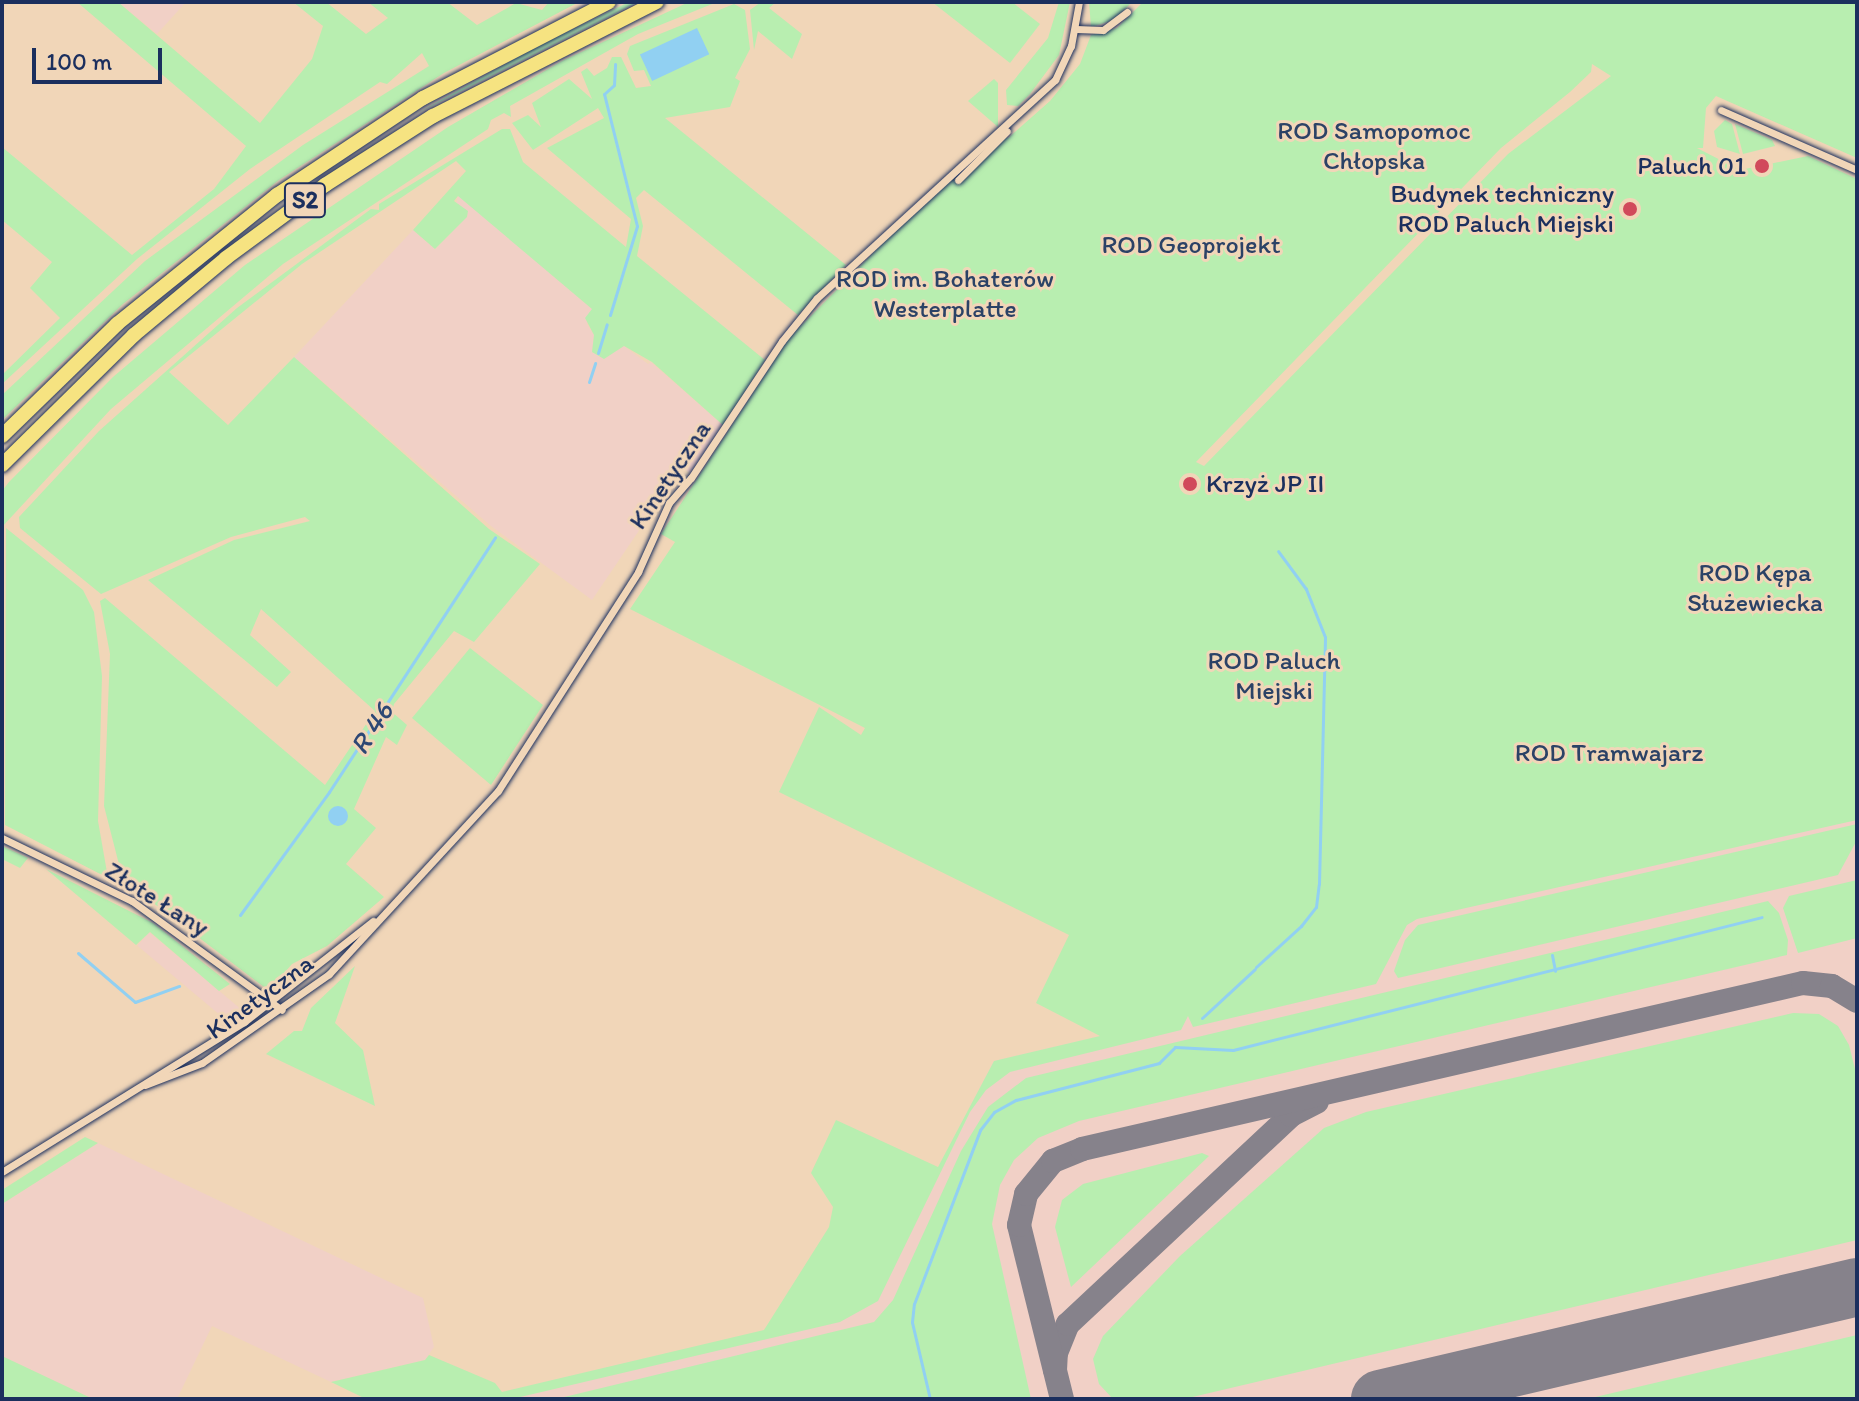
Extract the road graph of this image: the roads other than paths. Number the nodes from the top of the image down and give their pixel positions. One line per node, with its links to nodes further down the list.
1 (609, 2): 10 (highway, S2)
2 (657, 2): 11 (highway, S2)
3 (1079, 2): 5 (street, Kinetyczna)
4 (1127, 12): 5 (street)
5 (1076, 29): 6 (street, Kinetyczna)
6 (1040, 96): 9 (street, Kinetyczna); 13 (street, Kinetyczna)
7 (1721, 110): 8 (street)
8 (1857, 170)
9 (958, 180)
10 (2, 436)
11 (2, 465)
12 (2, 838): 14 (street, Złote Łany)
13 (382, 915): 14 (street, Kinetyczna); 15 (street, Kinetyczna)
14 (270, 1003): 15 (street, Złote Łany); 16 (street, Kinetyczna)
15 (282, 1010): 16 (street, Kinetyczna)
16 (145, 1085): 17 (street, Kinetyczna)
17 (2, 1172)

